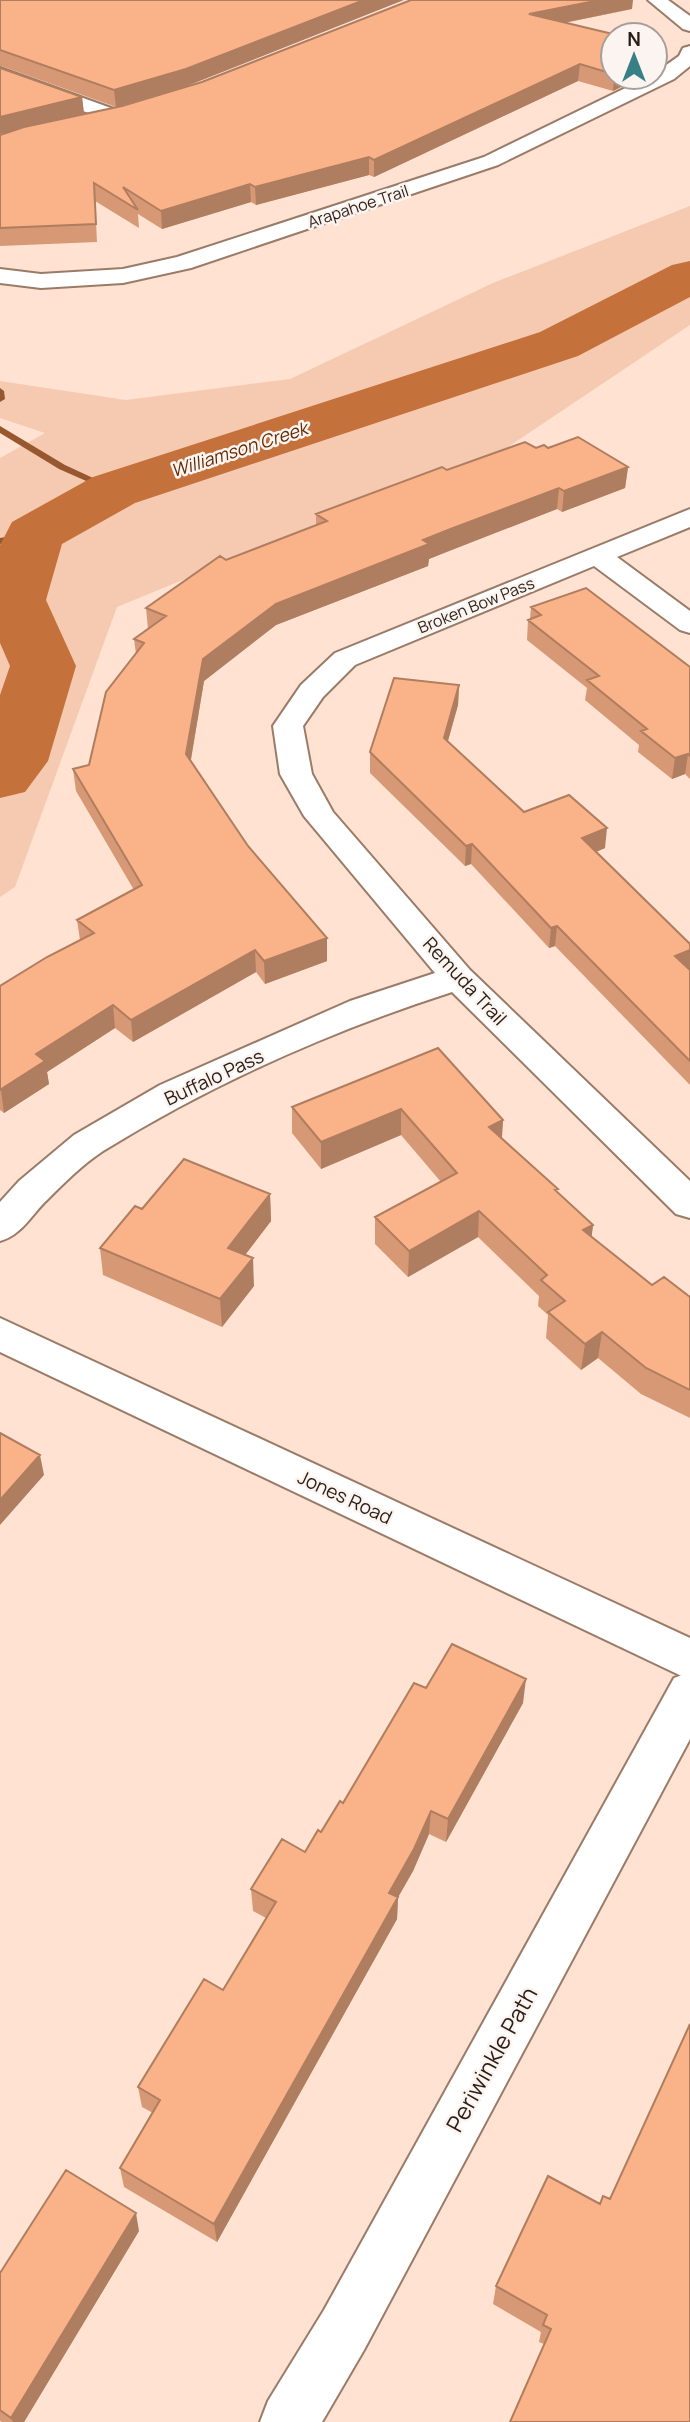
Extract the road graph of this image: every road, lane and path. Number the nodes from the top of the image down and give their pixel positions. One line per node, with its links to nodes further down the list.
1 (657, 0): 2 (street)
2 (690, 25)
3 (690, 52): 6 (street, Arapahoe Trail)
4 (0, 74): 5 (street)
5 (74, 125)
6 (0, 276)
7 (690, 517): 8 (street, Broken Bow Pass)
8 (598, 556): 9 (street); 10 (street, Broken Bow Pass)
9 (690, 624)
10 (288, 726): 11 (street, Remuda Trail)
11 (458, 978): 12 (street, Remuda Trail); 13 (street, Buffalo Pass)
12 (690, 1204)
13 (0, 1227)
14 (0, 1334): 15 (street, Jones Road)
15 (690, 1660)
16 (690, 1693): 17 (street, Periwinkle Path)
17 (289, 2422)

